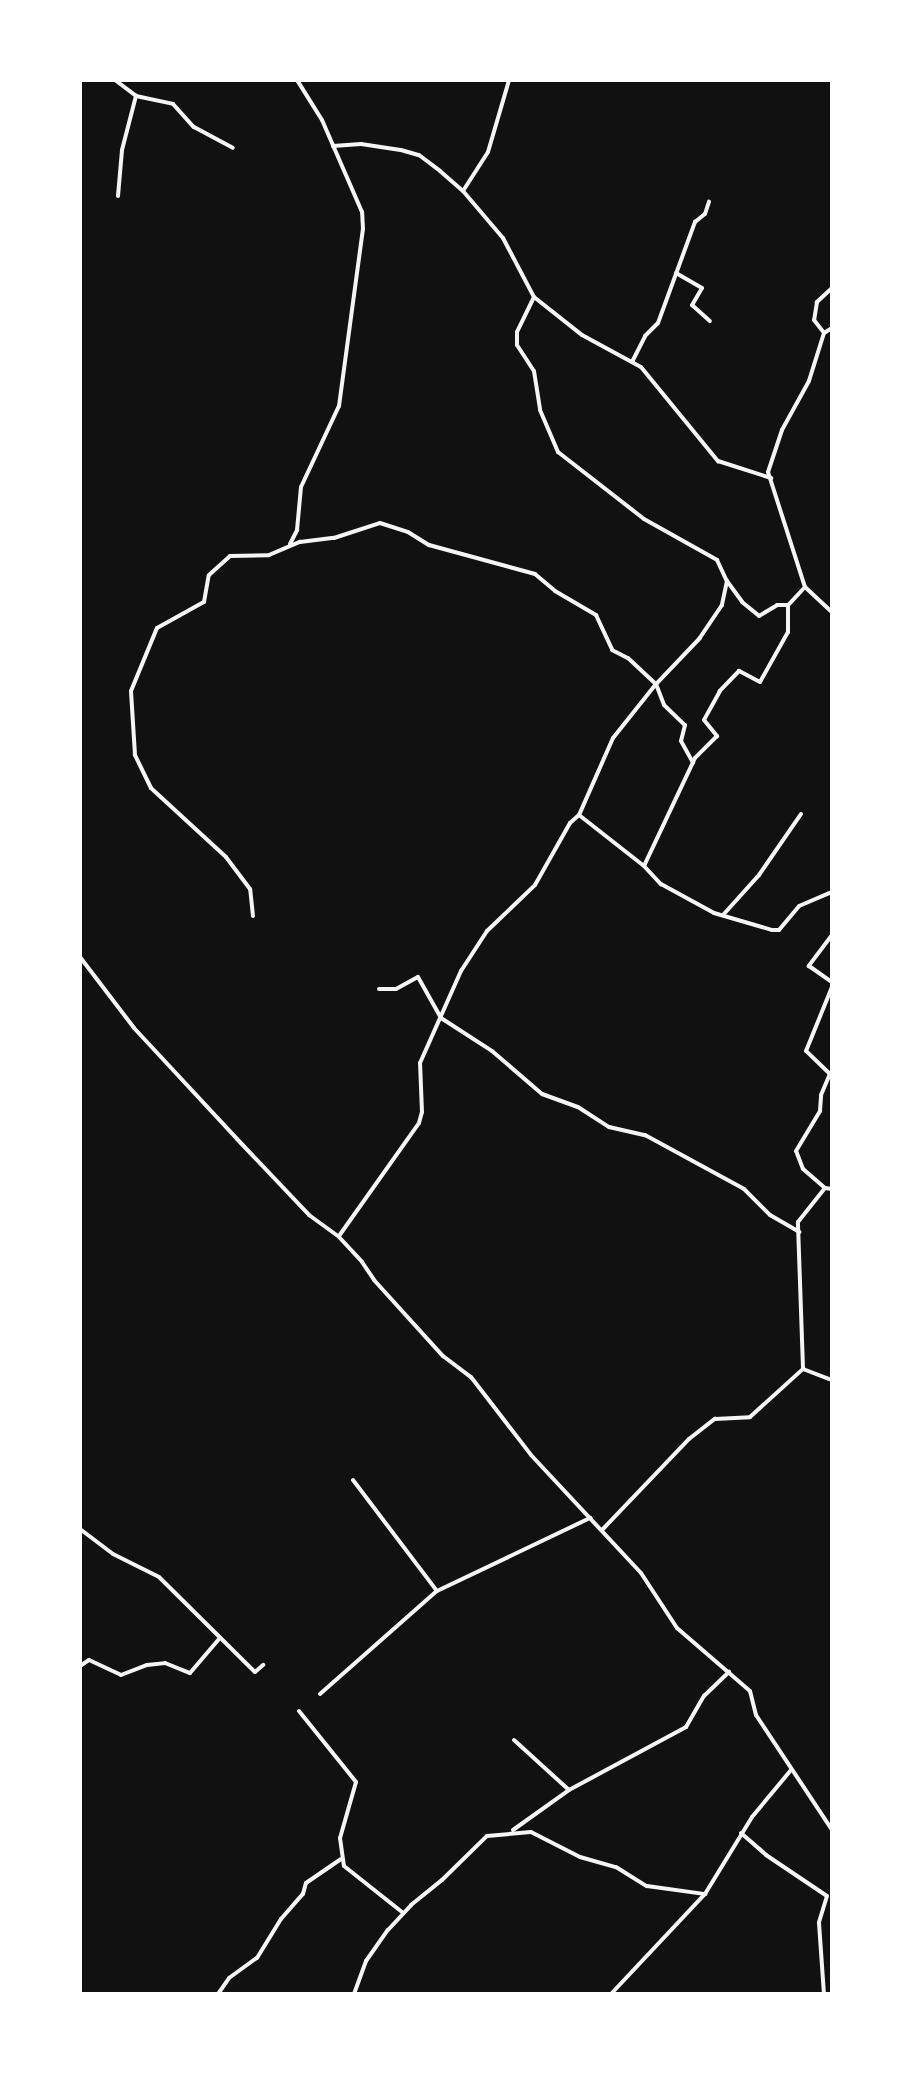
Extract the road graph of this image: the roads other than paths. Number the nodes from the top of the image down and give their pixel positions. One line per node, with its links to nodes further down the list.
1 (115, 80): 4 (street)
2 (297, 80): 5 (street)
3 (509, 80): 7 (street)
4 (136, 96): 6 (street); 8 (street)
5 (333, 146): 7 (street); 18 (street)
6 (233, 148)
7 (463, 191): 12 (street)
8 (118, 196)
9 (709, 202): 10 (street)
10 (676, 273): 13 (street); 16 (street)
11 (832, 288): 15 (street)
12 (534, 297): 16 (street); 19 (street)
13 (710, 321)
14 (832, 328): 15 (street)
15 (824, 333): 17 (street)
16 (632, 362): 17 (street)
17 (771, 478): 20 (street)
18 (289, 546): 23 (street); 30 (street)
19 (727, 581): 21 (street); 23 (street)
20 (805, 587): 21 (street); 22 (street)
21 (788, 605): 24 (street)
22 (832, 612)
23 (656, 684): 24 (street); 26 (street)
24 (693, 763): 27 (street)
25 (801, 814): 29 (street)
26 (579, 815): 27 (street); 35 (street)
27 (644, 866): 29 (street)
28 (832, 892): 29 (street)
29 (723, 915)
30 (253, 916)
31 (832, 935): 33 (street)
32 (80, 957): 39 (street)
33 (832, 985): 36 (street)
34 (379, 989): 35 (street)
35 (441, 1018): 38 (street); 39 (street)
36 (825, 1188): 37 (street); 38 (street)
37 (832, 1189)
38 (799, 1232): 40 (street)
39 (339, 1237): 43 (street)
40 (803, 1369): 41 (street); 45 (street)
41 (832, 1380)
42 (353, 1480): 46 (street)
43 (590, 1518): 45 (street); 46 (street)
44 (80, 1529): 47 (street)
45 (601, 1530): 50 (street)
46 (437, 1591): 51 (street)
47 (219, 1639): 48 (street); 49 (street)
48 (263, 1665)
49 (80, 1666)
50 (729, 1672): 54 (street); 55 (street)
51 (320, 1694)
52 (299, 1711): 59 (street)
53 (514, 1740): 55 (street)
54 (791, 1770): 56 (street); 58 (street)
55 (569, 1790): 57 (street)
56 (832, 1830)
57 (512, 1831): 60 (street); 61 (street)
58 (741, 1833): 60 (street); 65 (street)
59 (341, 1859): 61 (street); 62 (street)
60 (705, 1894): 64 (street)
61 (403, 1913): 63 (street)
62 (218, 1994)
63 (354, 1994)
64 (611, 1994)
65 (824, 1994)

